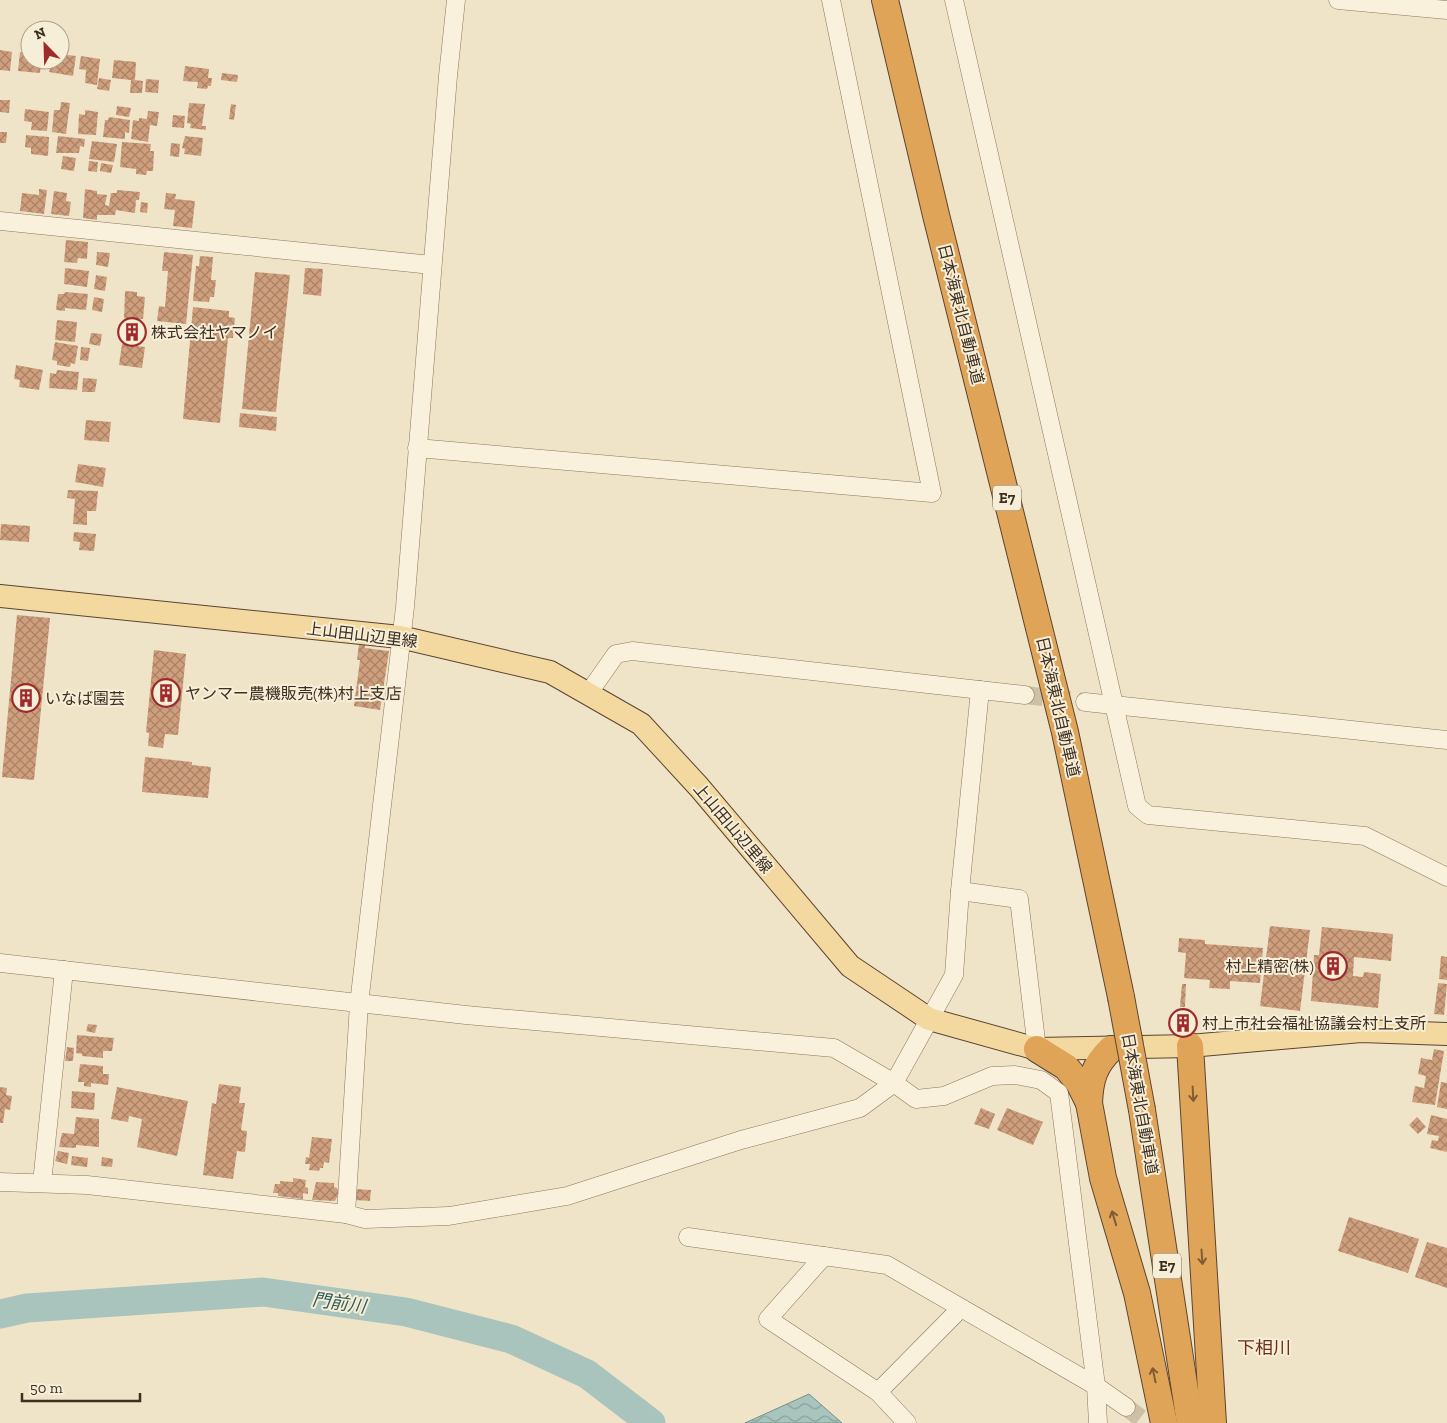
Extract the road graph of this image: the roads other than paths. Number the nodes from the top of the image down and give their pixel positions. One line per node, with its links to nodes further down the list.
1 (456, 0): 8 (street)
2 (831, 0): 9 (street)
3 (885, 0): 42 (highway, 日本海東北自動車道 / E7, bridge)
4 (954, 0): 16 (street)
5 (1338, 0): 6 (street)
6 (1447, 10)
7 (0, 221): 8 (street)
8 (432, 265): 9 (street)
9 (417, 448): 11 (street)
10 (0, 596): 11 (main road, 上山田山辺里線)
11 (400, 637): 13 (main road, 上山田山辺里線); 22 (street)
12 (980, 690): 13 (street); 14 (street); 19 (street)
13 (588, 694): 23 (main road, 上山田山辺里線)
14 (1025, 695)
15 (1085, 702): 16 (street)
16 (1113, 704): 17 (street); 18 (street)
17 (1447, 740)
18 (1447, 877)
19 (960, 891): 23 (street); 26 (street)
20 (0, 963): 21 (street)
21 (64, 970): 22 (street); 31 (street)
22 (359, 1004): 28 (street); 32 (street)
23 (929, 1019): 26 (main road, 上山田山辺里線); 28 (street)
24 (1447, 1034): 25 (main road, 上山田山辺里線)
25 (1190, 1046): 27 (main road, 上山田山辺里線); 43 (highway, one-way to 43)
26 (1038, 1049): 27 (main road, 上山田山辺里線); 29 (highway)
27 (1111, 1049): 29 (highway)
28 (894, 1082): 32 (street); 36 (street)
29 (1089, 1103): 41 (highway, one-way to 29)
30 (0, 1182): 31 (street)
31 (42, 1183): 32 (street)
32 (346, 1214)
33 (688, 1237): 34 (street)
34 (824, 1256): 35 (street); 37 (street)
35 (961, 1308): 36 (street); 37 (street)
36 (1096, 1386): 38 (street); 40 (street)
37 (878, 1392): 39 (street)
38 (1126, 1407)
39 (908, 1423)
40 (1098, 1423)
41 (1164, 1423)
42 (1190, 1423)
43 (1214, 1423)

